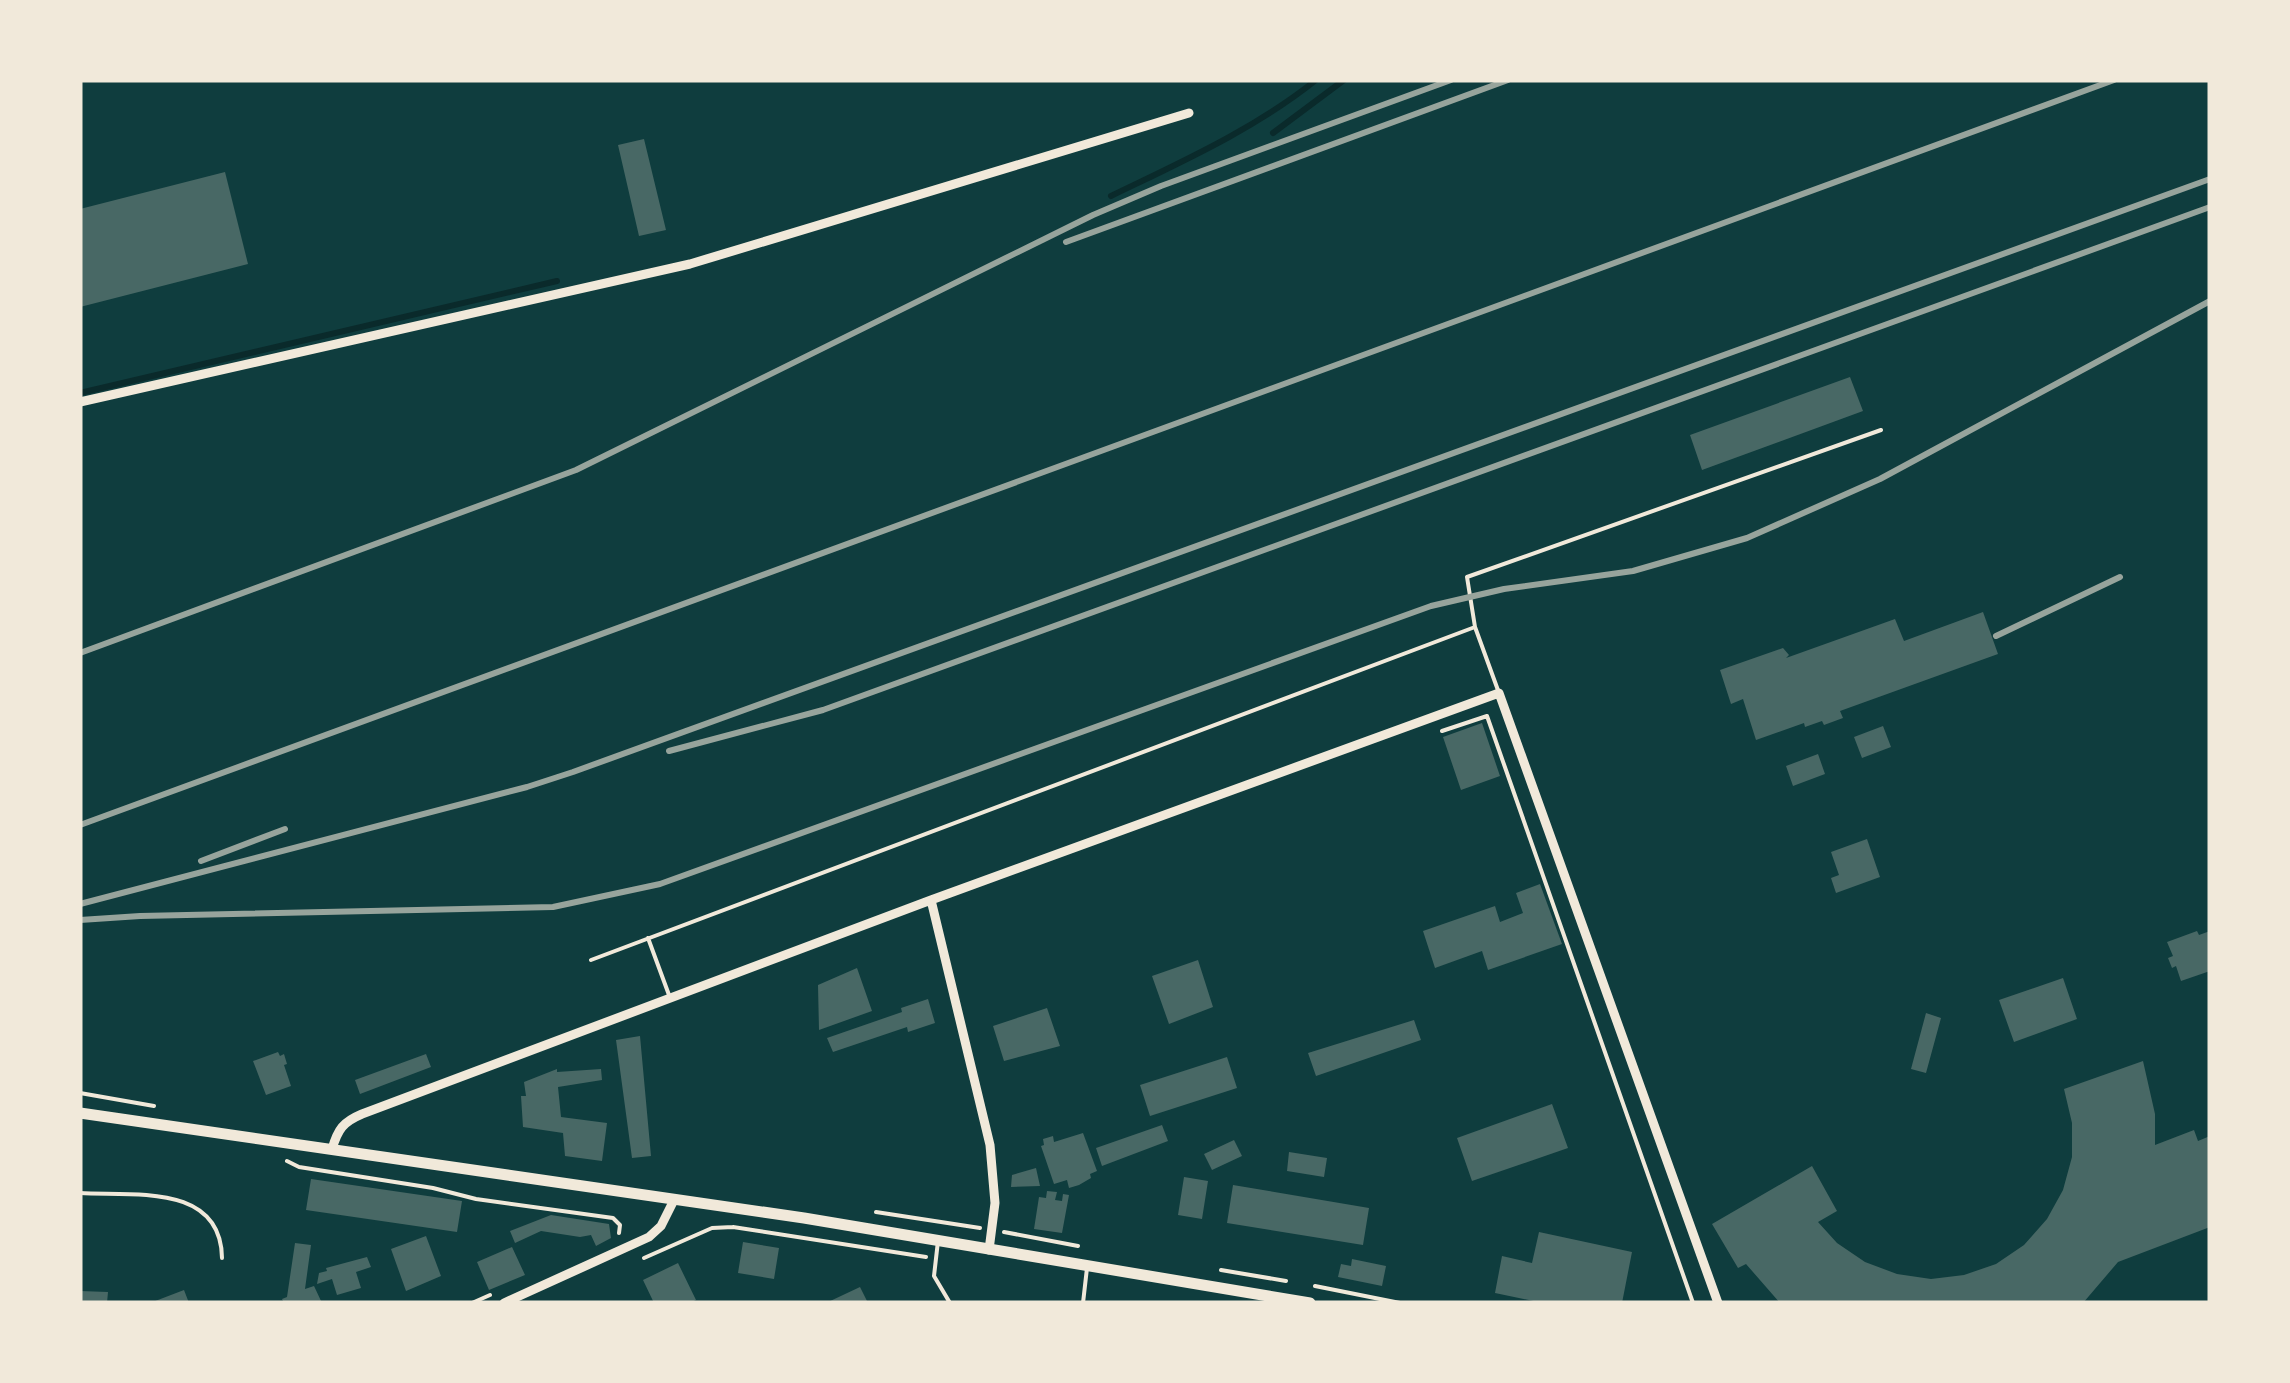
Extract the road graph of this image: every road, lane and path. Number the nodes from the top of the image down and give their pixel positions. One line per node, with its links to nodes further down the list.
1 (1189, 113): 2 (street)
2 (80, 402)
3 (1881, 430): 4 (lane)
4 (1475, 627): 5 (lane); 8 (lane)
5 (1499, 693): 6 (street); 30 (street)
6 (1430, 718): 7 (street); 29 (path)
7 (932, 900): 10 (street); 19 (street)
8 (648, 938): 9 (lane); 10 (lane)
9 (591, 960)
10 (670, 997): 12 (street)
11 (80, 1113): 12 (street)
12 (332, 1149): 15 (street)
13 (288, 1161): 17 (path)
14 (80, 1193): 20 (lane)
15 (674, 1200): 16 (street); 24 (street)
16 (734, 1208): 18 (street); 21 (path)
17 (614, 1239)
18 (938, 1242): 19 (street); 25 (lane)
19 (990, 1250): 22 (street)
20 (222, 1258)
21 (644, 1258)
22 (1087, 1266): 23 (street); 26 (lane)
23 (1244, 1290): 27 (lane); 28 (street)
24 (504, 1303)
25 (950, 1303)
26 (1084, 1303)
27 (1240, 1303)
28 (1310, 1303)
29 (1693, 1303)
30 (1718, 1303)

